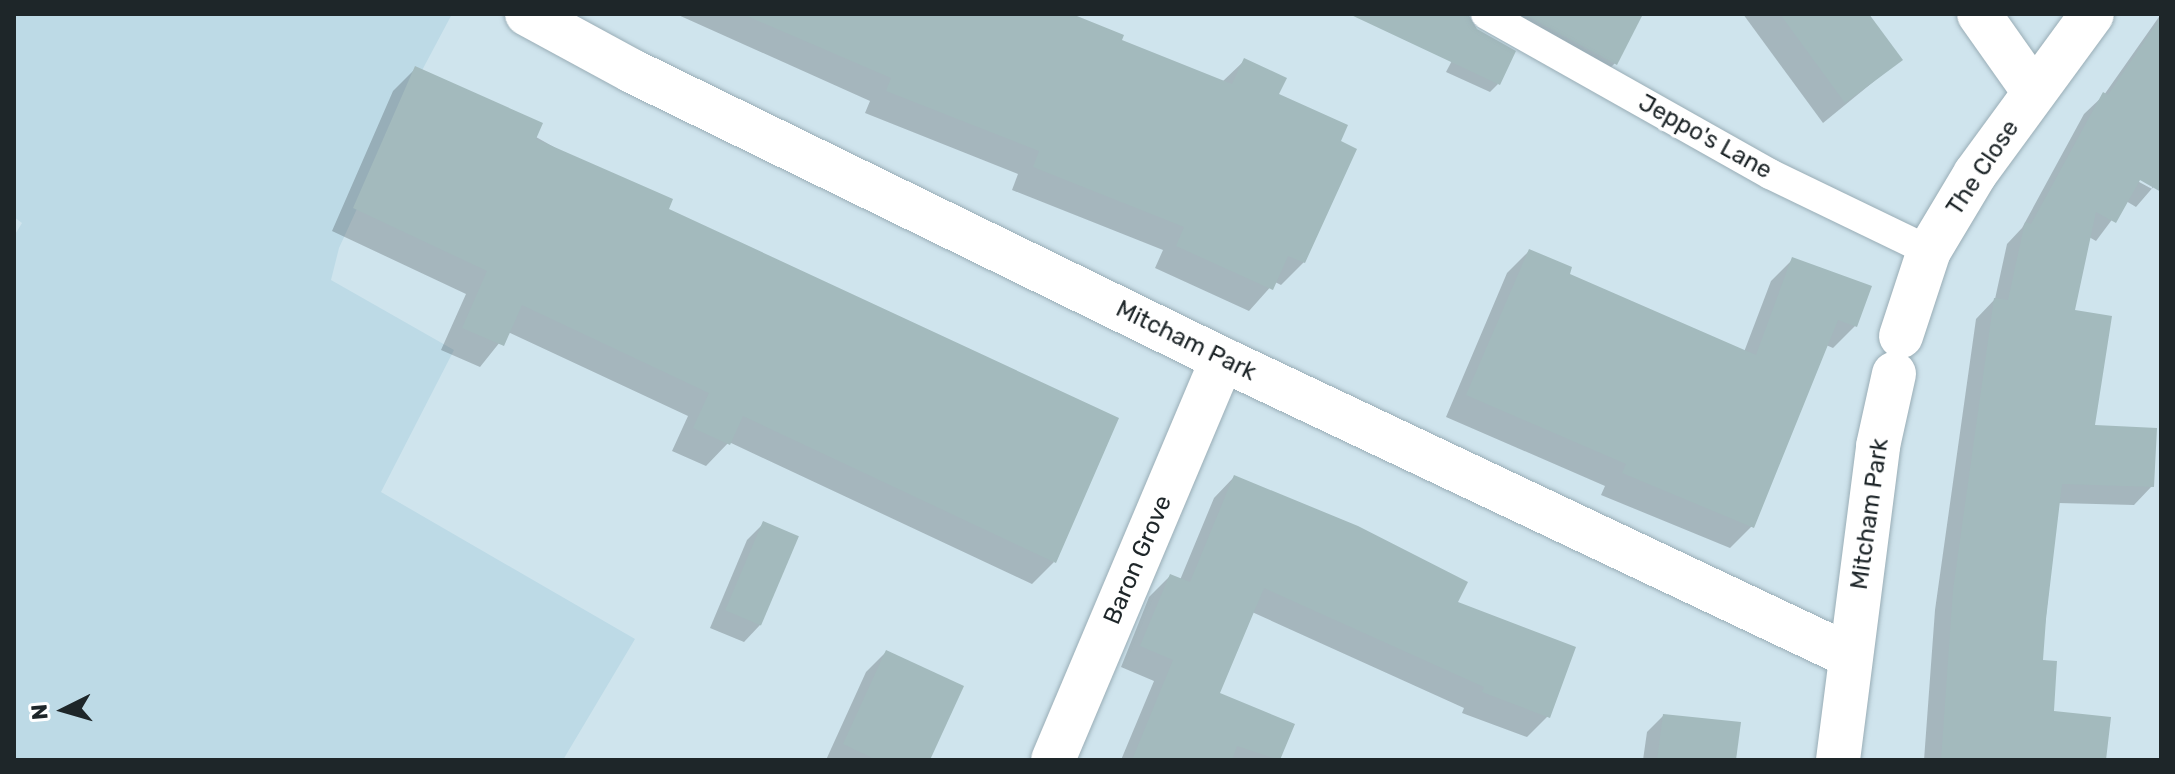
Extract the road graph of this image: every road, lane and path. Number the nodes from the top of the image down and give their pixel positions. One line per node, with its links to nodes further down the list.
1 (527, 14): 8 (street, Mitcham Park)
2 (1486, 14): 6 (lane, Jeppo's Lane)
3 (1979, 14): 5 (street)
4 (2092, 14): 5 (street, The Close)
5 (2034, 92): 6 (street, The Close)
6 (1929, 251): 7 (street, The Close)
7 (1898, 355): 9 (street, Mitcham Park)
8 (1222, 359): 9 (street, Mitcham Park); 10 (street, Baron Grove)
9 (1850, 656): 11 (street, Mitcham Park)
10 (1053, 760)
11 (1838, 760)

